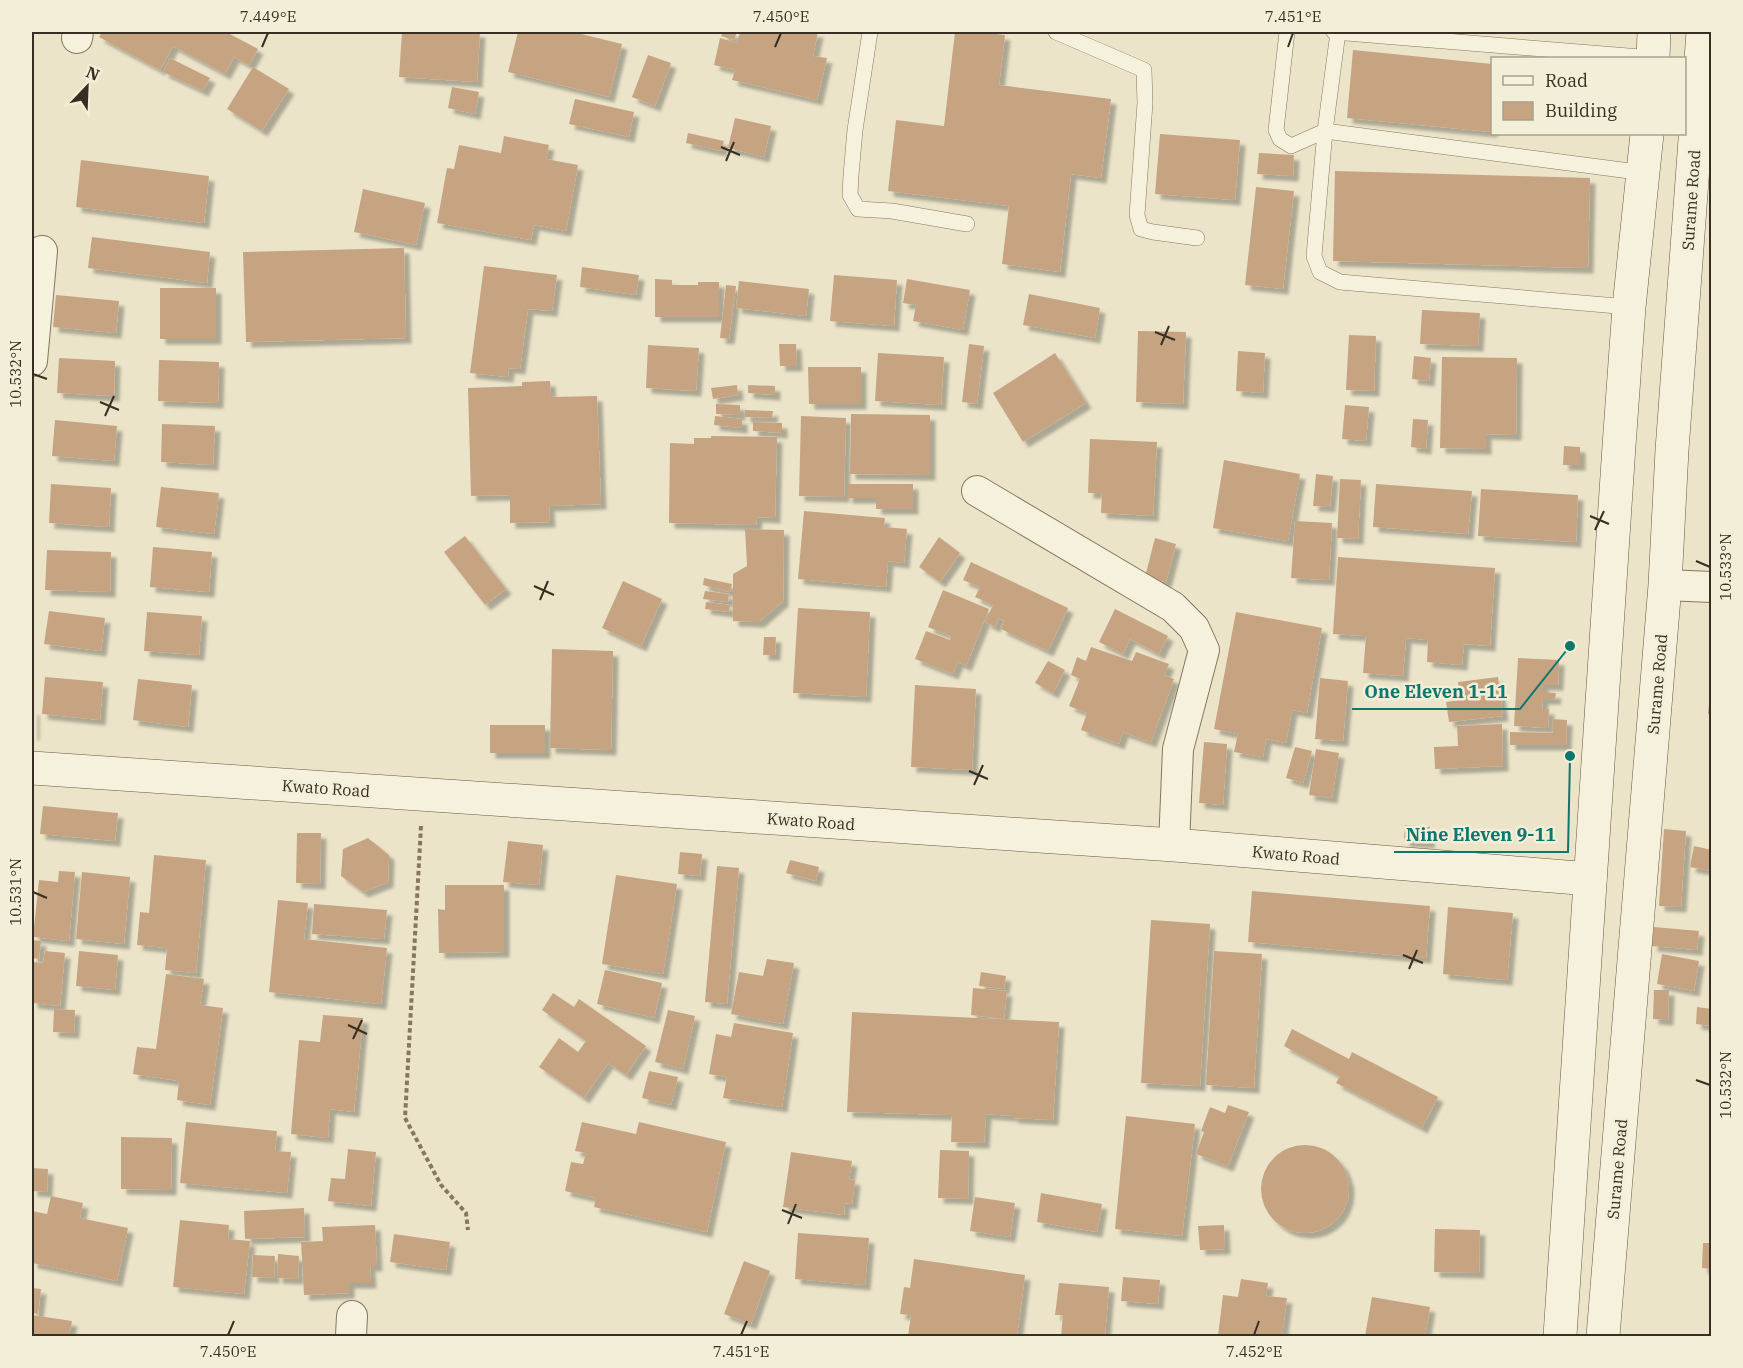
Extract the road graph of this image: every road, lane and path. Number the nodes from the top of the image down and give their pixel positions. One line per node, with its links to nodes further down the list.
1 (870, 32): 12 (lane)
2 (1056, 32): 13 (lane)
3 (1287, 32): 9 (lane)
4 (1337, 32): 7 (lane); 9 (lane)
5 (1654, 32): 8 (street)
6 (1703, 32): 18 (street, Surame Road)
7 (1641, 57)
8 (1653, 57)
9 (1325, 131): 11 (lane); 15 (lane)
10 (1647, 135): 11 (street)
11 (1645, 173): 15 (street)
12 (967, 224)
13 (1197, 238)
14 (42, 251): 16 (street)
15 (1629, 307): 23 (street)
16 (32, 361)
17 (977, 491): 22 (street)
18 (1665, 585): 19 (street); 26 (street, Surame Road)
19 (1712, 587)
20 (32, 768): 21 (street, Kwato Road)
21 (422, 795): 22 (street, Kwato Road); 24 (path)
22 (1174, 845): 23 (street, Kwato Road)
23 (1590, 879): 25 (street)
24 (468, 1230)
25 (1560, 1336)
26 (1603, 1336)

